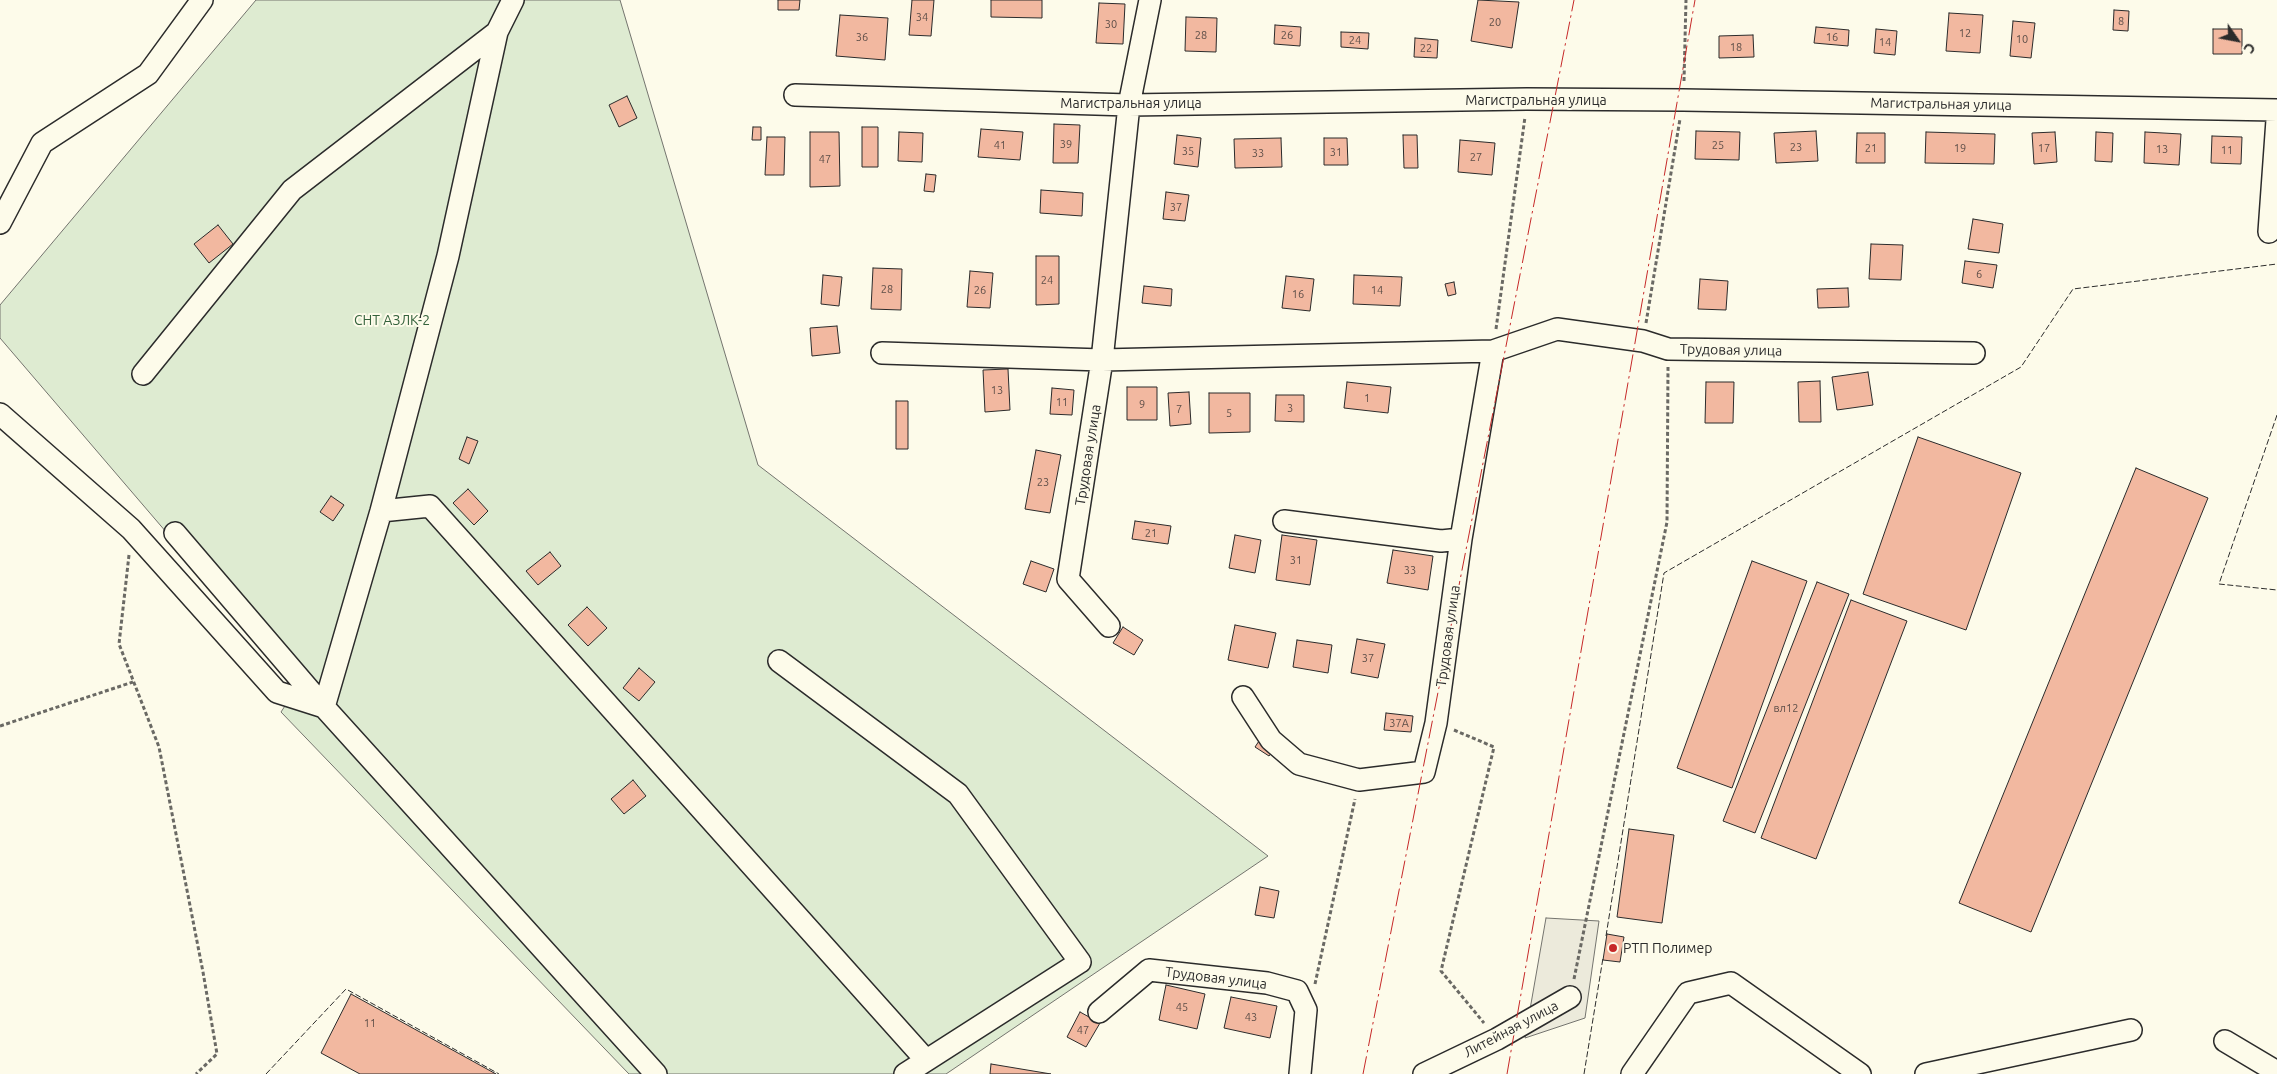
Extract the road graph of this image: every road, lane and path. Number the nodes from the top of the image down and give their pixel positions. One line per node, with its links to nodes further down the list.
1 (202, 0): 12 (street)
2 (513, 0): 5 (street)
3 (1150, 0): 9 (street)
4 (1686, 0): 8 (path)
5 (497, 32): 20 (street); 22 (street)
6 (795, 95): 9 (street, Магистральная улица)
7 (1527, 99): 8 (street, Магистральная улица); 9 (street, Магистральная улица); 16 (path)
8 (1683, 100): 10 (street, Магистральная улица); 14 (path)
9 (1129, 105): 19 (street)
10 (2277, 110)
11 (2277, 120): 13 (street)
12 (0, 223)
13 (2269, 232)
14 (1643, 340): 15 (street, Трудовая улица); 16 (street, Трудовая улица)
15 (1668, 349): 18 (street, Трудовая улица); 35 (path)
16 (1493, 350): 19 (street, Трудовая улица); 26 (street, Трудовая улица)
17 (882, 353): 19 (street, Трудовая улица)
18 (1974, 354)
19 (1102, 360): 27 (street, Трудовая улица)
20 (143, 374)
21 (0, 414): 24 (street)
22 (380, 511): 31 (street); 41 (street)
23 (1284, 521): 26 (street)
24 (131, 529): 29 (path); 31 (street)
25 (175, 533): 31 (street)
26 (1461, 539): 32 (street, Трудовая улица)
27 (1109, 626)
28 (779, 661): 41 (street)
29 (133, 682): 33 (path); 43 (path)
30 (1243, 697): 34 (street)
31 (324, 707): 44 (street)
32 (1436, 723): 34 (street, Трудовая улица); 39 (path)
33 (0, 726)
34 (1359, 780): 36 (path)
35 (1570, 997): 39 (street, Литейная улица)
36 (1306, 1010): 37 (street, Трудовая улица); 46 (street)
37 (1098, 1012)
38 (2131, 1030): 50 (street)
39 (1497, 1039): 47 (street, Литейная улица)
40 (2226, 1041): 42 (street)
41 (925, 1059): 45 (street)
42 (2277, 1072)
43 (196, 1074)
44 (656, 1074)
45 (904, 1074)
46 (1300, 1074)
47 (1424, 1074)
48 (1632, 1074): 49 (street)
49 (1860, 1074)
50 (1926, 1074)

